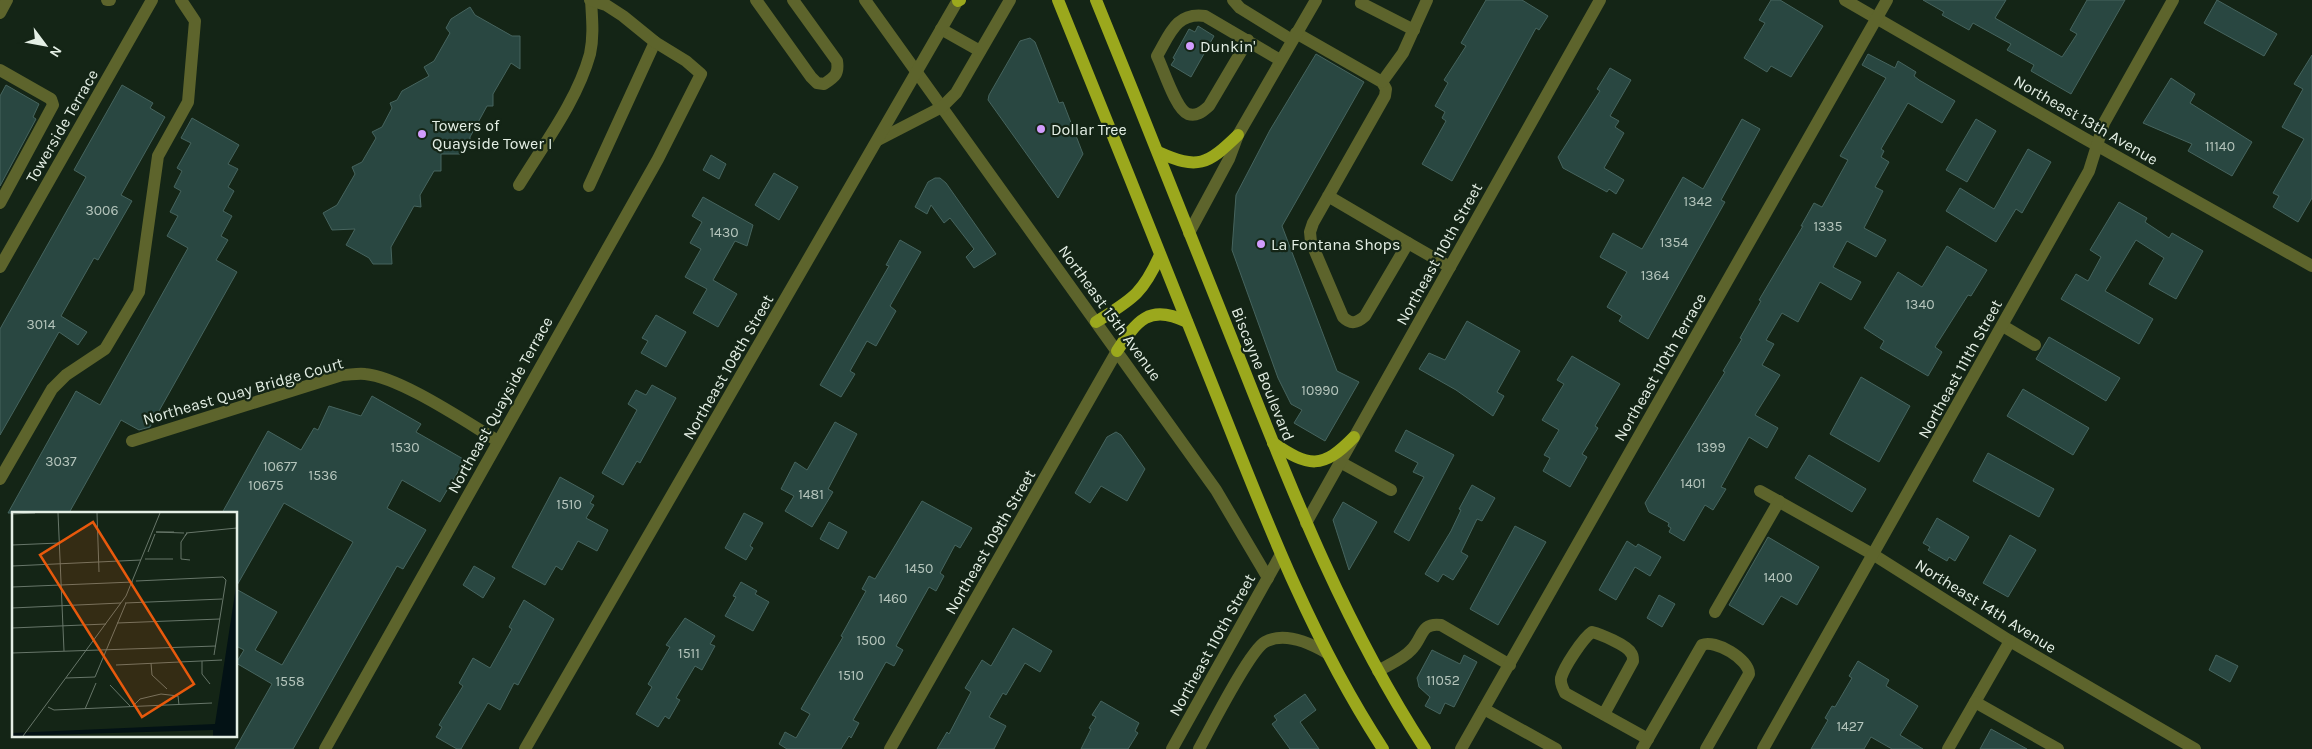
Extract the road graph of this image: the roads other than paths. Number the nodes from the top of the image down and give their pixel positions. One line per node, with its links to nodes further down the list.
1 (7, 0): 20 (street)
2 (152, 0): 45 (street, Towerside Terrace)
3 (181, 0): 57 (street)
4 (590, 0): 26 (street); 37 (street)
5 (756, 0): 6 (street)
6 (793, 0)
7 (865, 0): 30 (street, Northeast 15th Avenue)
8 (958, 0): 22 (street, Northeast 108th Street)
9 (1010, 0): 27 (street)
10 (1058, 0): 43 (main road)
11 (1096, 0): 36 (main road, Biscayne Boulevard)
12 (1233, 0): 24 (street)
13 (1316, 0): 24 (street)
14 (1362, 0): 23 (street)
15 (1427, 0): 23 (street)
16 (1600, 0): 46 (street, Northeast 110th Street)
17 (1845, 0): 21 (street, Northeast 13th Avenue)
18 (1887, 0): 21 (street, Northeast 110th Terrace)
19 (2173, 0): 35 (street, Northeast 111th Street)
20 (0, 12)
21 (1877, 18): 35 (street, Northeast 13th Avenue); 70 (street, Northeast 110th Terrace)
22 (942, 29): 27 (street); 30 (street, Northeast 108th Street)
23 (1414, 30): 31 (street)
24 (1294, 36): 28 (street); 31 (street)
25 (1248, 40): 25 (street); 28 (street)
26 (655, 42): 38 (street); 54 (street, Northeast Quayside Terrace)
27 (980, 51): 32 (street)
28 (1280, 60): 33 (street)
29 (0, 70): 40 (street)
30 (917, 72): 32 (street, Northeast 15th Avenue); 34 (street, Northeast 108th Street)
31 (1382, 82): 39 (street)
32 (942, 107): 34 (street); 47 (street, Northeast 15th Avenue)
33 (1238, 136): 36 (main road); 41 (street)
34 (878, 140): 78 (street, Northeast 108th Street)
35 (2097, 146): 44 (street, Northeast 13th Avenue); 49 (street, Northeast 111th Street)
36 (1158, 152): 41 (main road, Biscayne Boulevard)
37 (519, 185)
38 (589, 186)
39 (1328, 196): 42 (street); 42 (street)
40 (0, 203)
41 (1189, 233): 55 (main road, Biscayne Boulevard)
42 (1408, 242): 46 (street)
43 (1160, 255): 47 (main road); 48 (main road)
44 (2312, 266)
45 (0, 267)
46 (1450, 267): 52 (street, Northeast 110th Street)
47 (1096, 322): 51 (street, Northeast 15th Avenue)
48 (1186, 322): 51 (main road); 62 (main road)
49 (2003, 326): 50 (street); 63 (street, Northeast 111th Street)
50 (2035, 345)
51 (1117, 351): 64 (street, Northeast 15th Avenue); 79 (street, Northeast 109th Street)
52 (1354, 437): 55 (main road); 56 (street, Northeast 110th Street)
53 (132, 441): 54 (street, Northeast Quay Bridge Court)
54 (498, 441): 77 (street, Northeast Quayside Terrace)
55 (1273, 443): 61 (main road, Biscayne Boulevard)
56 (1340, 462): 58 (street); 61 (street, Northeast 110th Street)
57 (0, 479)
58 (1391, 490)
59 (1760, 491): 60 (street, Northeast 14th Avenue)
60 (1779, 502): 63 (street, Northeast 14th Avenue); 65 (street)
61 (1306, 524): 71 (main road, Biscayne Boulevard)
62 (1280, 556): 64 (street, Northeast 110th Street); 68 (main road)
63 (1874, 556): 66 (street, Northeast 14th Avenue); 86 (street, Northeast 111th Street)
64 (1268, 578): 67 (street, Northeast 110th Street)
65 (1715, 612)
66 (2010, 641): 72 (street); 89 (street, Northeast 14th Avenue)
67 (1232, 643): 69 (street); 80 (street, Northeast 110th Street)
68 (1327, 653): 69 (street); 76 (main road)
69 (1252, 655): 81 (street)
70 (1510, 665): 71 (street); 73 (street, Northeast 110th Terrace)
71 (1378, 672): 82 (main road, Biscayne Boulevard)
72 (1975, 702): 87 (street); 88 (street)
73 (1484, 709): 83 (street, Northeast 110th Terrace); 84 (street)
74 (1604, 714): 74 (street); 75 (street)
75 (1645, 744): 85 (street)
76 (1379, 748)
77 (325, 749)
78 (525, 749)
79 (890, 749)
80 (1172, 749)
81 (1199, 749)
82 (1425, 749)
83 (1461, 749)
84 (1556, 749)
85 (1706, 749)
86 (1763, 749)
87 (1948, 749)
88 (2058, 749)
89 (2195, 749)

